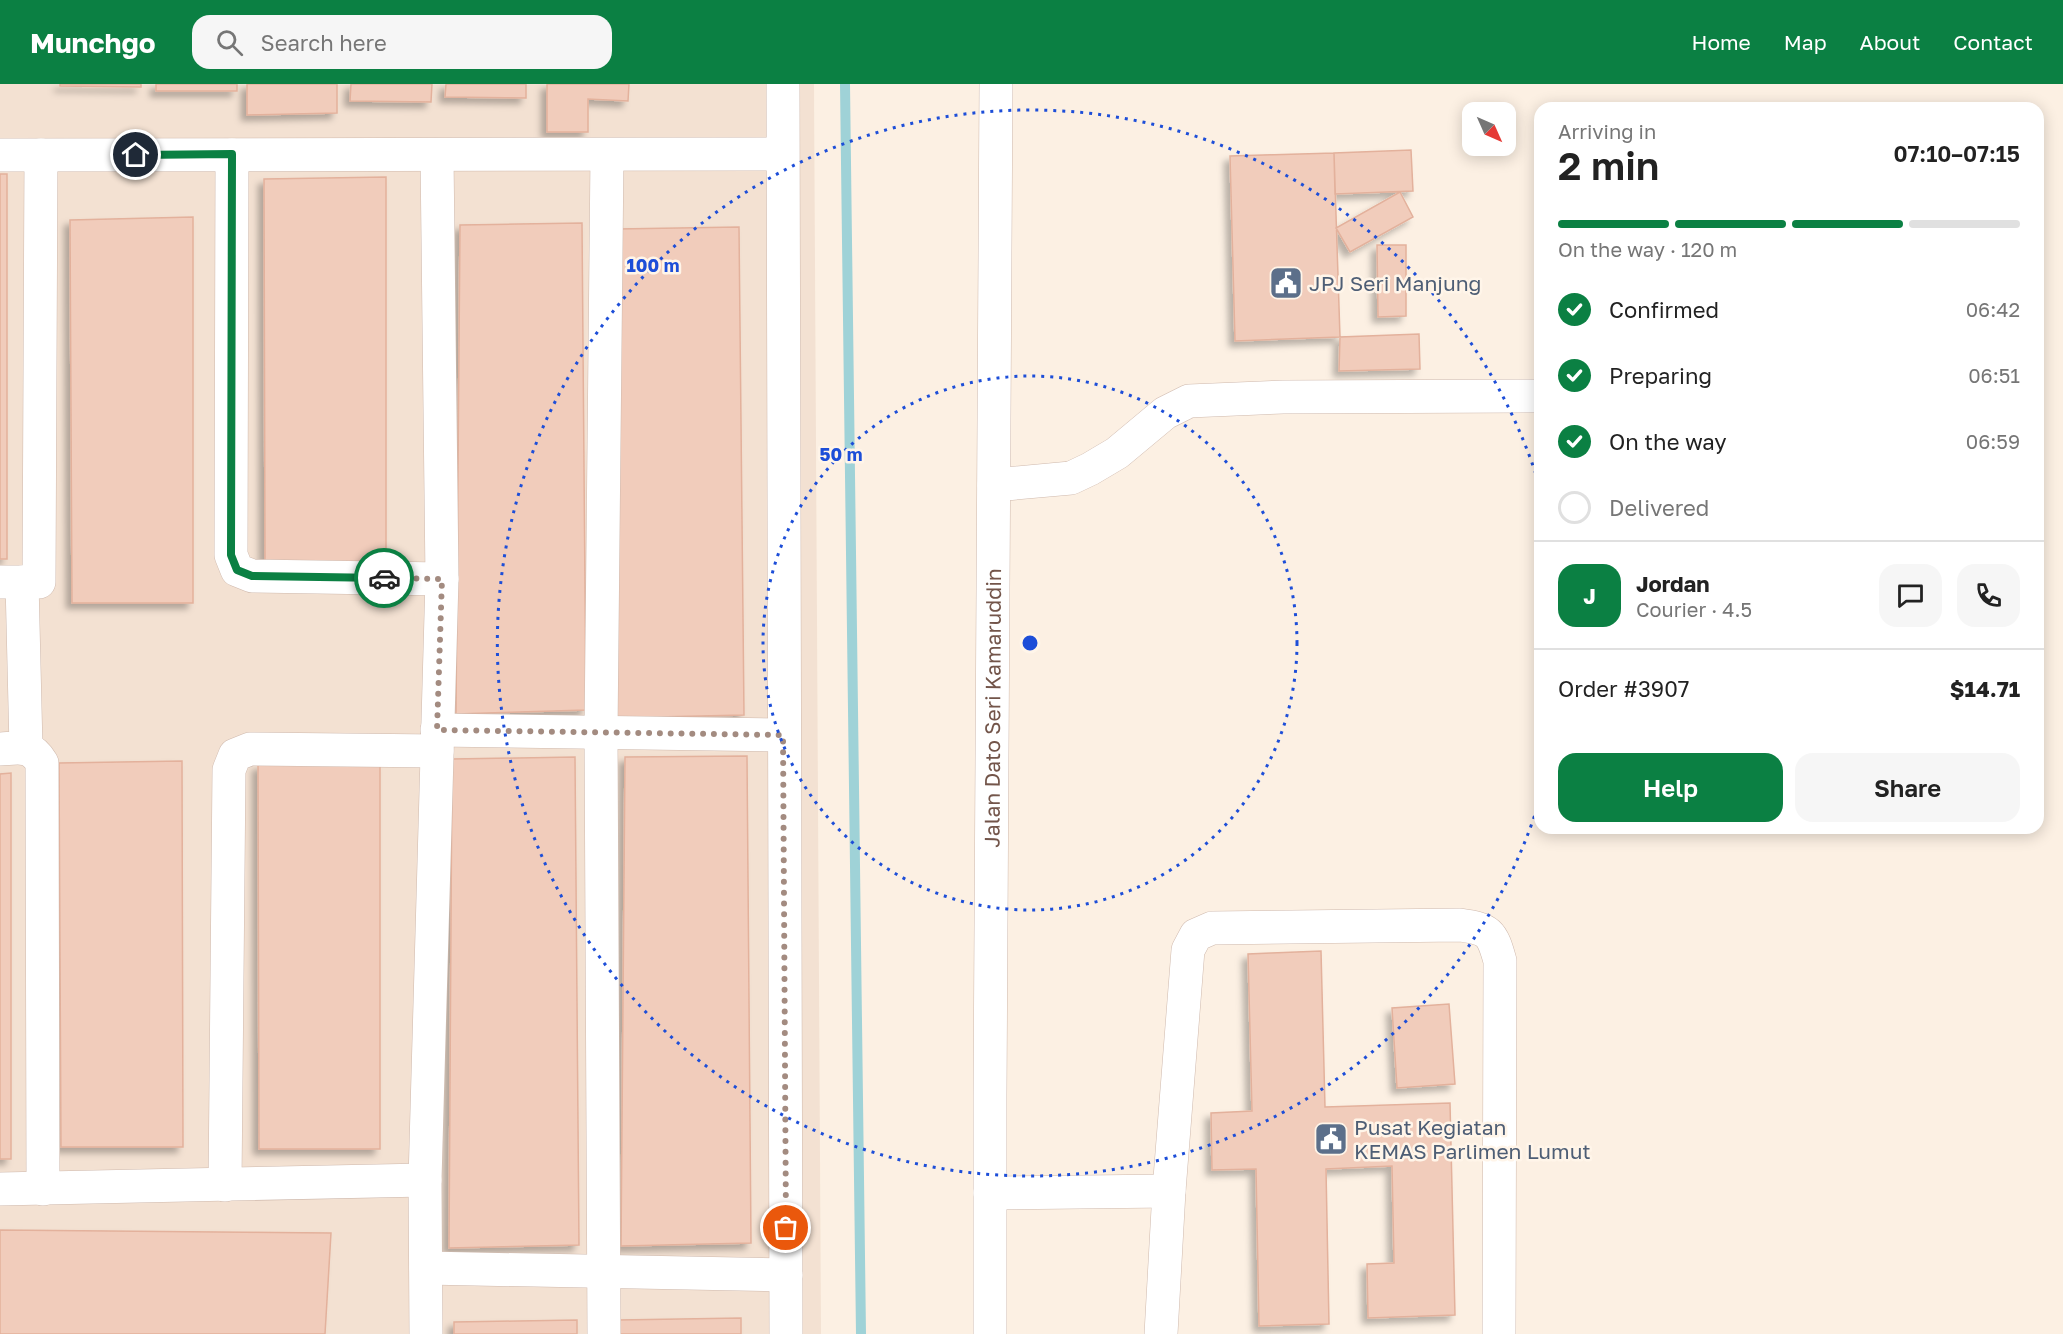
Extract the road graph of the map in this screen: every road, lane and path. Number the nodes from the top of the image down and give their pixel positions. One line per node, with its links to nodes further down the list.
1 (783, 84): 4 (street)
2 (996, 84): 10 (street, Jalan Dato Seri Kamaruddin)
3 (232, 154): 6 (street); 7 (street); 11 (street)
4 (781, 154): 8 (street); 14 (street)
5 (0, 155): 6 (street)
6 (41, 155): 12 (street)
7 (437, 155): 8 (street); 11 (street)
8 (607, 155): 13 (street)
9 (1534, 396): 10 (street)
10 (994, 485): 22 (street, Jalan Dato Seri Kamaruddin)
11 (442, 579): 15 (street)
12 (20, 582): 16 (street)
13 (601, 733): 14 (street); 15 (street); 24 (street)
14 (783, 735): 25 (street)
15 (437, 741): 17 (street); 18 (street)
16 (23, 753): 20 (street)
17 (425, 1180): 18 (street); 23 (street)
18 (225, 1185): 20 (street)
19 (0, 1189): 20 (street)
20 (43, 1189)
21 (1169, 1191): 22 (street); 30 (street); 31 (street)
22 (990, 1193): 29 (street, Jalan Dato Seri Kamaruddin)
23 (426, 1268): 24 (street); 26 (street)
24 (604, 1272): 25 (street); 27 (street)
25 (786, 1275): 28 (street)
26 (426, 1334)
27 (604, 1334)
28 (786, 1334)
29 (990, 1334)
30 (1161, 1334)
31 (1499, 1334)

